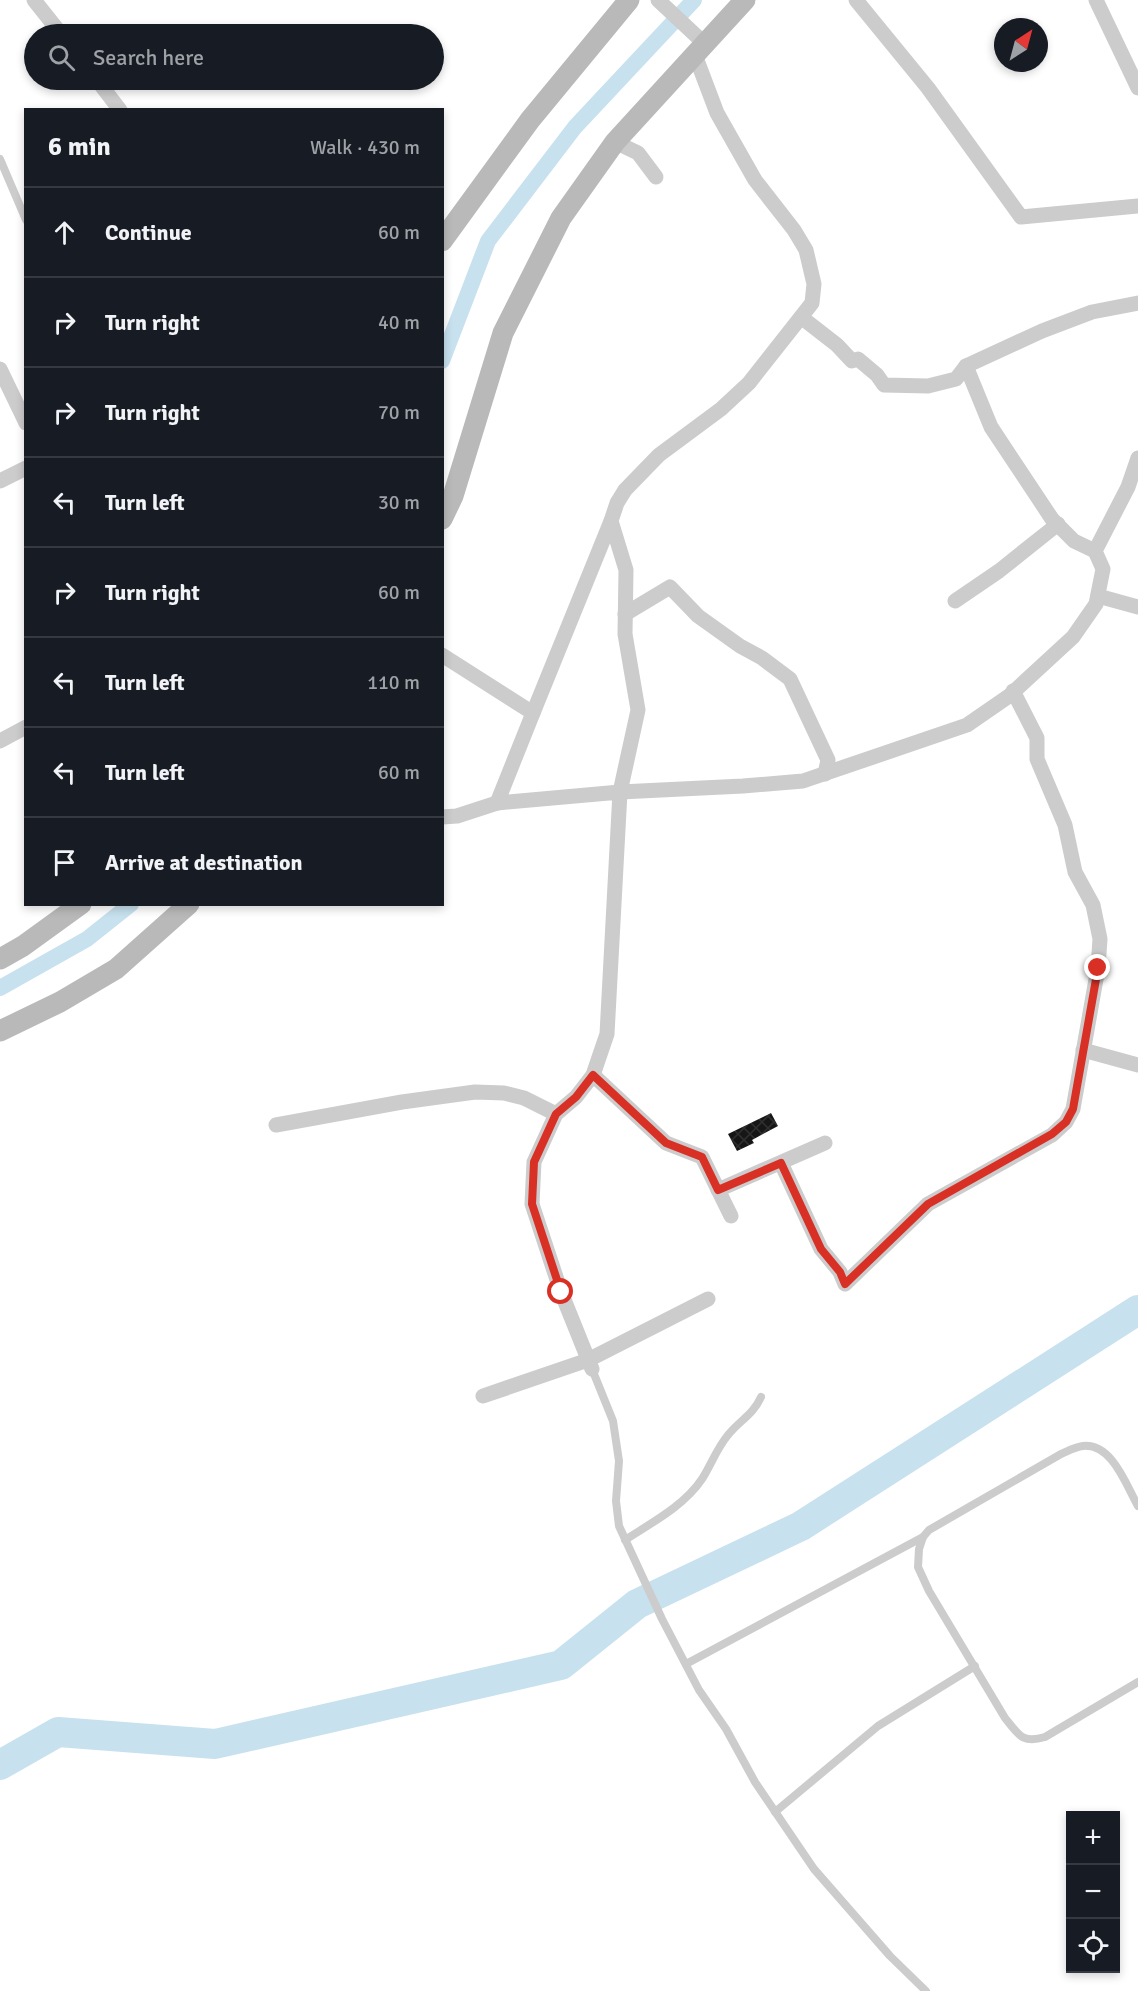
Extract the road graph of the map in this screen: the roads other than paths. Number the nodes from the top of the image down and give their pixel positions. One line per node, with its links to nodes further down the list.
1 (34, 0): 7 (street)
2 (628, 0): 17 (street)
3 (745, 0): 8 (street)
4 (856, 0): 15 (street)
5 (1096, 0): 9 (street)
6 (659, 2): 8 (street)
7 (53, 24)
8 (700, 50): 12 (street); 19 (street)
9 (1138, 88)
10 (104, 90): 11 (street)
11 (118, 108)
12 (615, 142): 14 (street); 26 (street)
13 (0, 159): 16 (lane)
14 (656, 177)
15 (1138, 206)
16 (24, 215)
17 (444, 238)
18 (1138, 303): 20 (street)
19 (801, 317): 20 (street); 27 (street)
20 (966, 366): 28 (street)
21 (0, 369): 22 (street)
22 (24, 419)
23 (1138, 458): 29 (street)
24 (24, 469): 25 (street)
25 (0, 481)
26 (444, 515)
27 (611, 521): 33 (street); 36 (street)
28 (1058, 524): 29 (street); 31 (street)
29 (1095, 551): 30 (street)
30 (1098, 596): 32 (street); 35 (street)
31 (955, 600)
32 (1138, 607)
33 (625, 614): 39 (street); 40 (street)
34 (444, 656): 36 (street)
35 (1013, 691): 39 (street); 47 (street)
36 (533, 713): 41 (street)
37 (24, 728): 38 (street)
38 (0, 741)
39 (825, 774): 40 (street)
40 (620, 792): 41 (street); 49 (street)
41 (497, 803): 42 (street)
42 (444, 817)
43 (78, 906): 45 (street)
44 (187, 906): 46 (street)
45 (0, 959)
46 (0, 1031)
47 (1083, 1050): 48 (street); 53 (street)
48 (1138, 1065)
49 (593, 1075): 50 (street); 54 (street)
50 (556, 1114): 51 (street); 57 (street)
51 (276, 1125)
52 (825, 1143): 53 (street)
53 (781, 1163): 54 (street)
54 (718, 1190): 55 (street)
55 (730, 1216)
56 (708, 1299): 57 (street)
57 (590, 1365): 58 (street); 62 (lane)
58 (483, 1396)
59 (761, 1397): 62 (lane)
60 (1138, 1506): 61 (lane)
61 (923, 1537): 63 (lane); 64 (lane)
62 (625, 1540): 63 (lane)
63 (686, 1664): 66 (lane)
64 (975, 1666): 65 (lane); 66 (lane)
65 (1138, 1682)
66 (775, 1812): 67 (lane)
67 (926, 1991)

